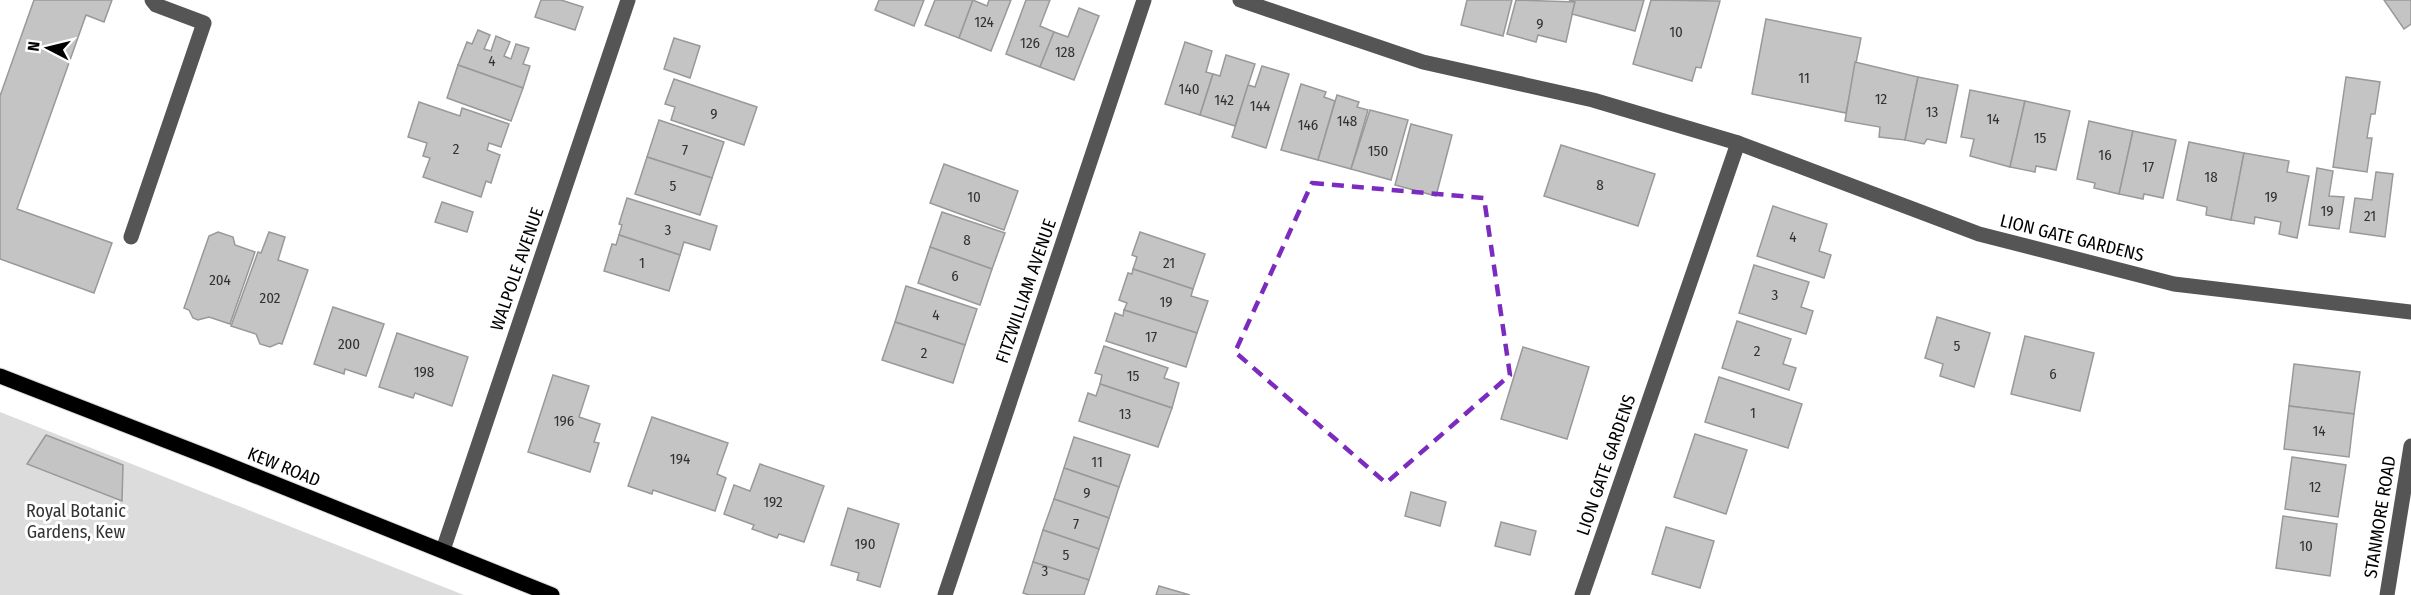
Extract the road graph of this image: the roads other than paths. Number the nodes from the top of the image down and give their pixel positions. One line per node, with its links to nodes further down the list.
1 (152, 0): 6 (street)
2 (628, 0): 10 (street, WALPOLE AVENUE)
3 (1144, 0): 12 (street, FITZWILLIAM AVENUE)
4 (1240, 0): 5 (street, LION GATE GARDENS)
5 (1738, 143): 7 (street, LION GATE GARDENS); 13 (street, LION GATE GARDENS)
6 (131, 237)
7 (2411, 312)
8 (0, 376): 10 (main road, KEW ROAD)
9 (2411, 446): 14 (street, STANMORE ROAD)
10 (443, 550): 11 (main road, KEW ROAD)
11 (552, 595)
12 (945, 595)
13 (1582, 595)
14 (2387, 595)

